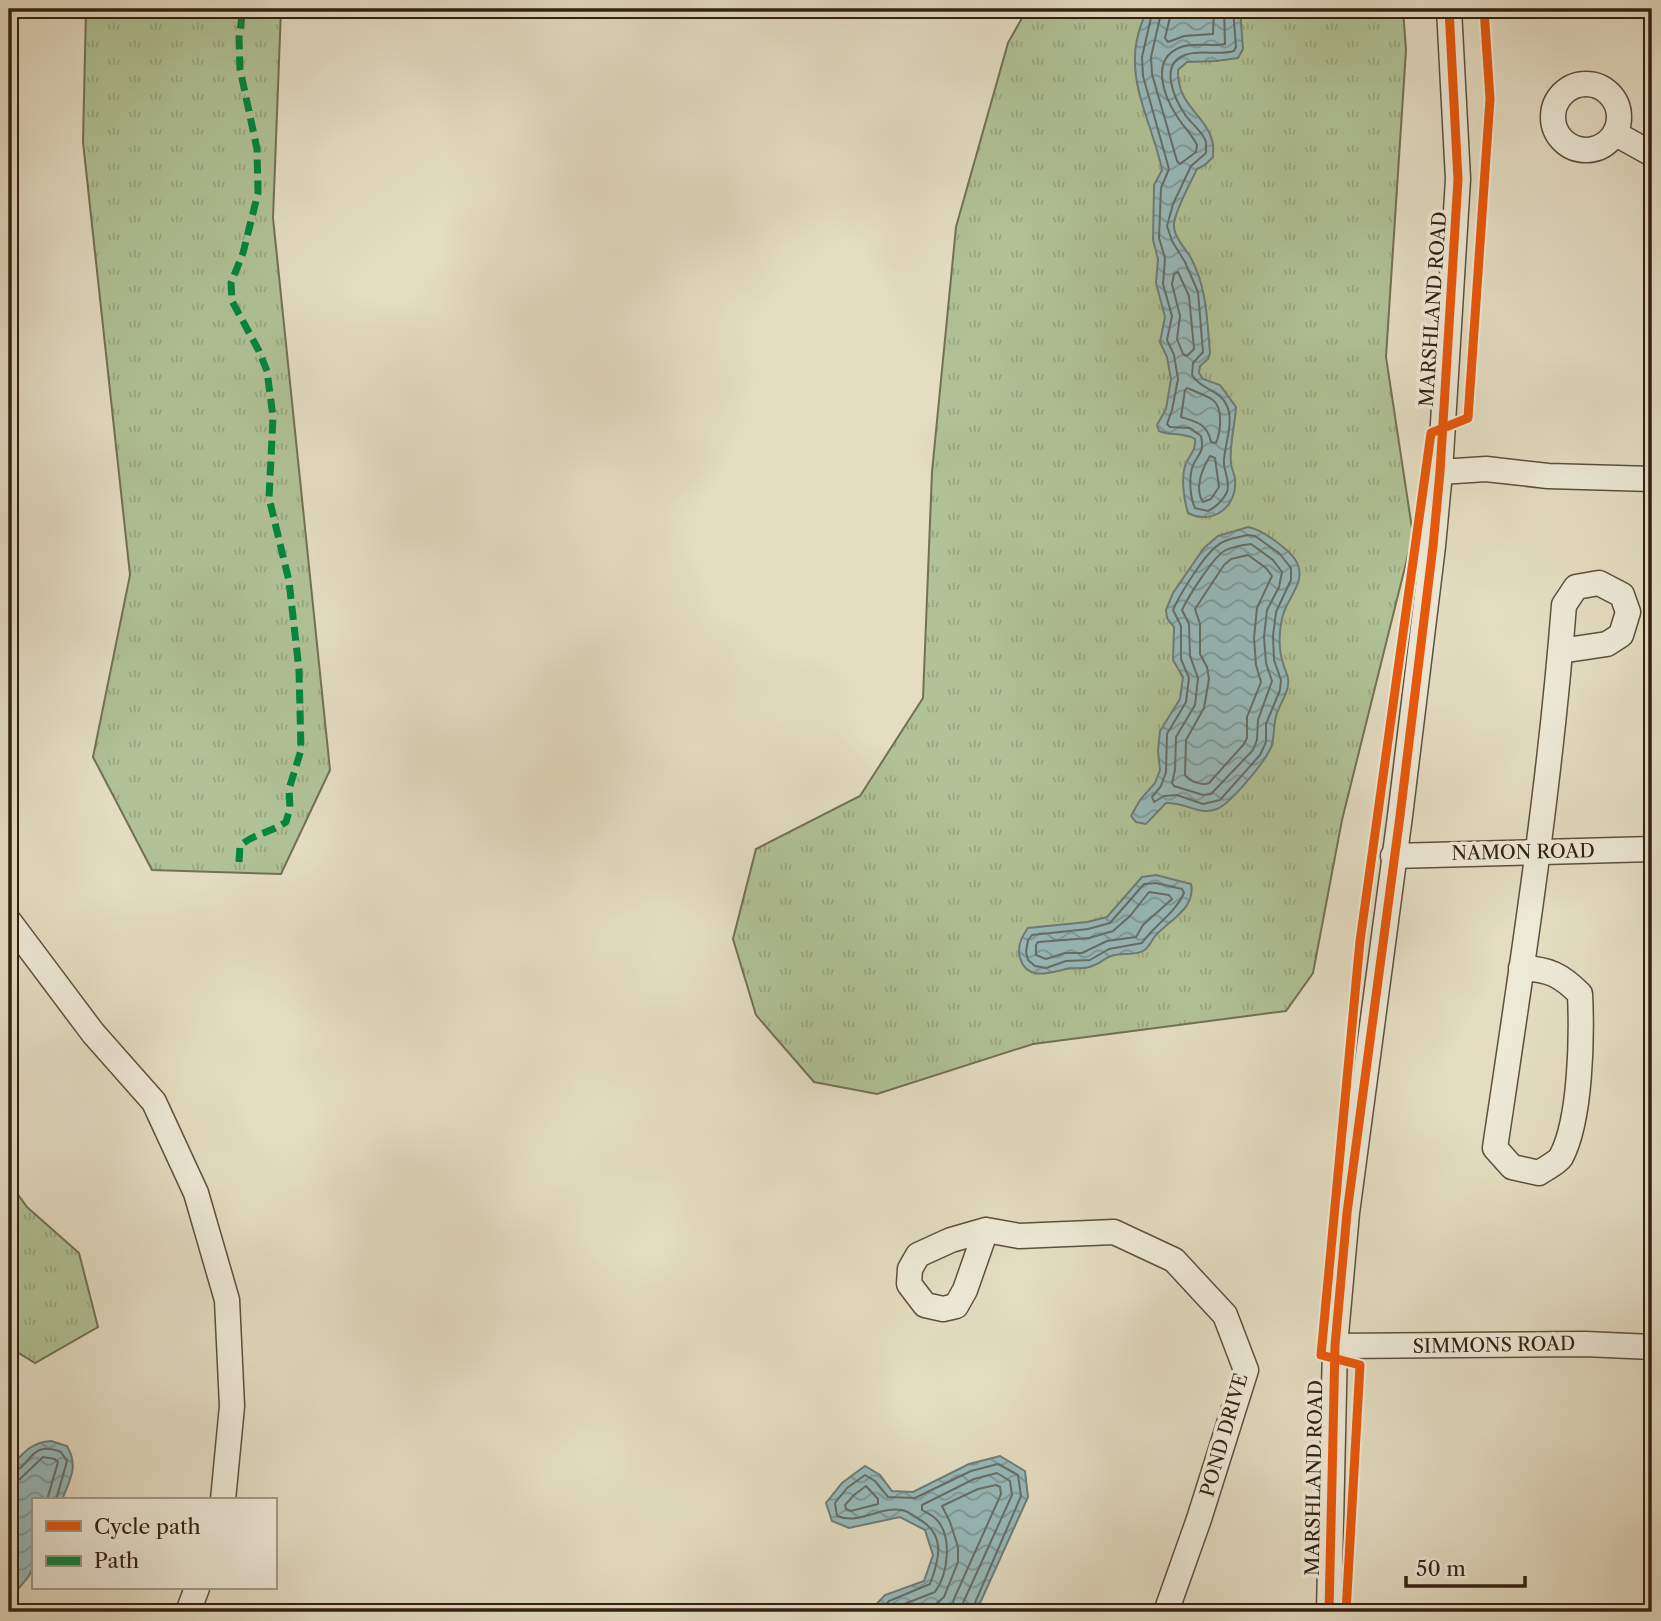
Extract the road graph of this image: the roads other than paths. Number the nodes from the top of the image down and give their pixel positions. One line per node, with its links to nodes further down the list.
1 (1449, 9): 4 (street, MARSHLAND ROAD)
2 (1616, 134): 3 (street)
3 (1652, 153)
4 (1440, 472): 5 (street); 9 (street, MARSHLAND ROAD)
5 (1652, 479)
6 (1560, 651): 8 (street)
7 (1652, 849): 8 (street, NAMON ROAD)
8 (1539, 852): 9 (street, NAMON ROAD); 11 (street)
9 (1393, 856): 13 (street, MARSHLAND ROAD)
10 (9, 921): 15 (street)
11 (1521, 968): 11 (street)
12 (986, 1230): 18 (street, POND DRIVE)
13 (1335, 1346): 14 (street, SIMMONS ROAD); 19 (street, MARSHLAND ROAD)
14 (1652, 1347)
15 (223, 1498)
16 (196, 1590): 17 (street)
17 (188, 1612)
18 (1166, 1612)
19 (1329, 1612)

